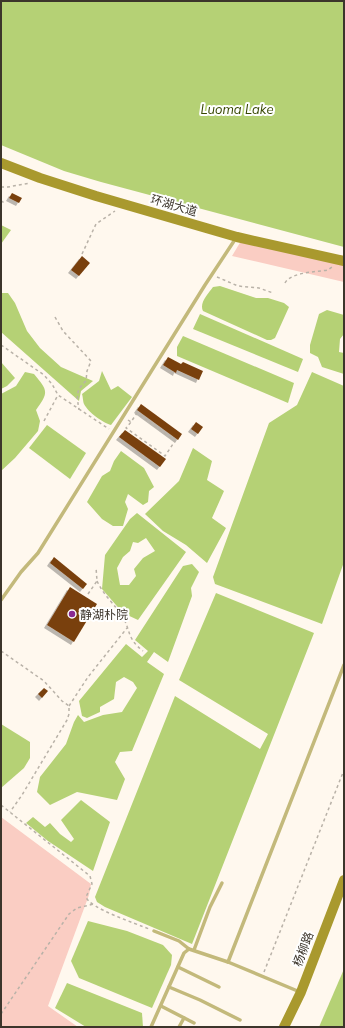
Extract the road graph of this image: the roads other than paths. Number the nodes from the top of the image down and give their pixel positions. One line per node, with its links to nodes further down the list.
1 (1, 163): 2 (main road, 环湖大道)
2 (237, 237): 3 (main road, 环湖大道); 4 (lane)
3 (339, 260)
4 (1, 600)
5 (344, 665): 11 (lane)
6 (344, 880): 15 (main road, 杨柳路)
7 (222, 883): 10 (lane)
8 (154, 931): 9 (lane)
9 (189, 949): 10 (lane); 12 (lane)
10 (194, 950): 11 (lane)
11 (228, 962): 15 (lane)
12 (178, 967): 13 (lane); 14 (lane)
13 (169, 987): 16 (lane); 18 (lane)
14 (219, 987)
15 (301, 992): 22 (main road, 杨柳路)
16 (161, 1006): 17 (lane); 20 (lane)
17 (184, 1018): 19 (lane); 21 (lane)
18 (240, 1020)
19 (194, 1023)
20 (150, 1027)
21 (179, 1027)
22 (284, 1027)

